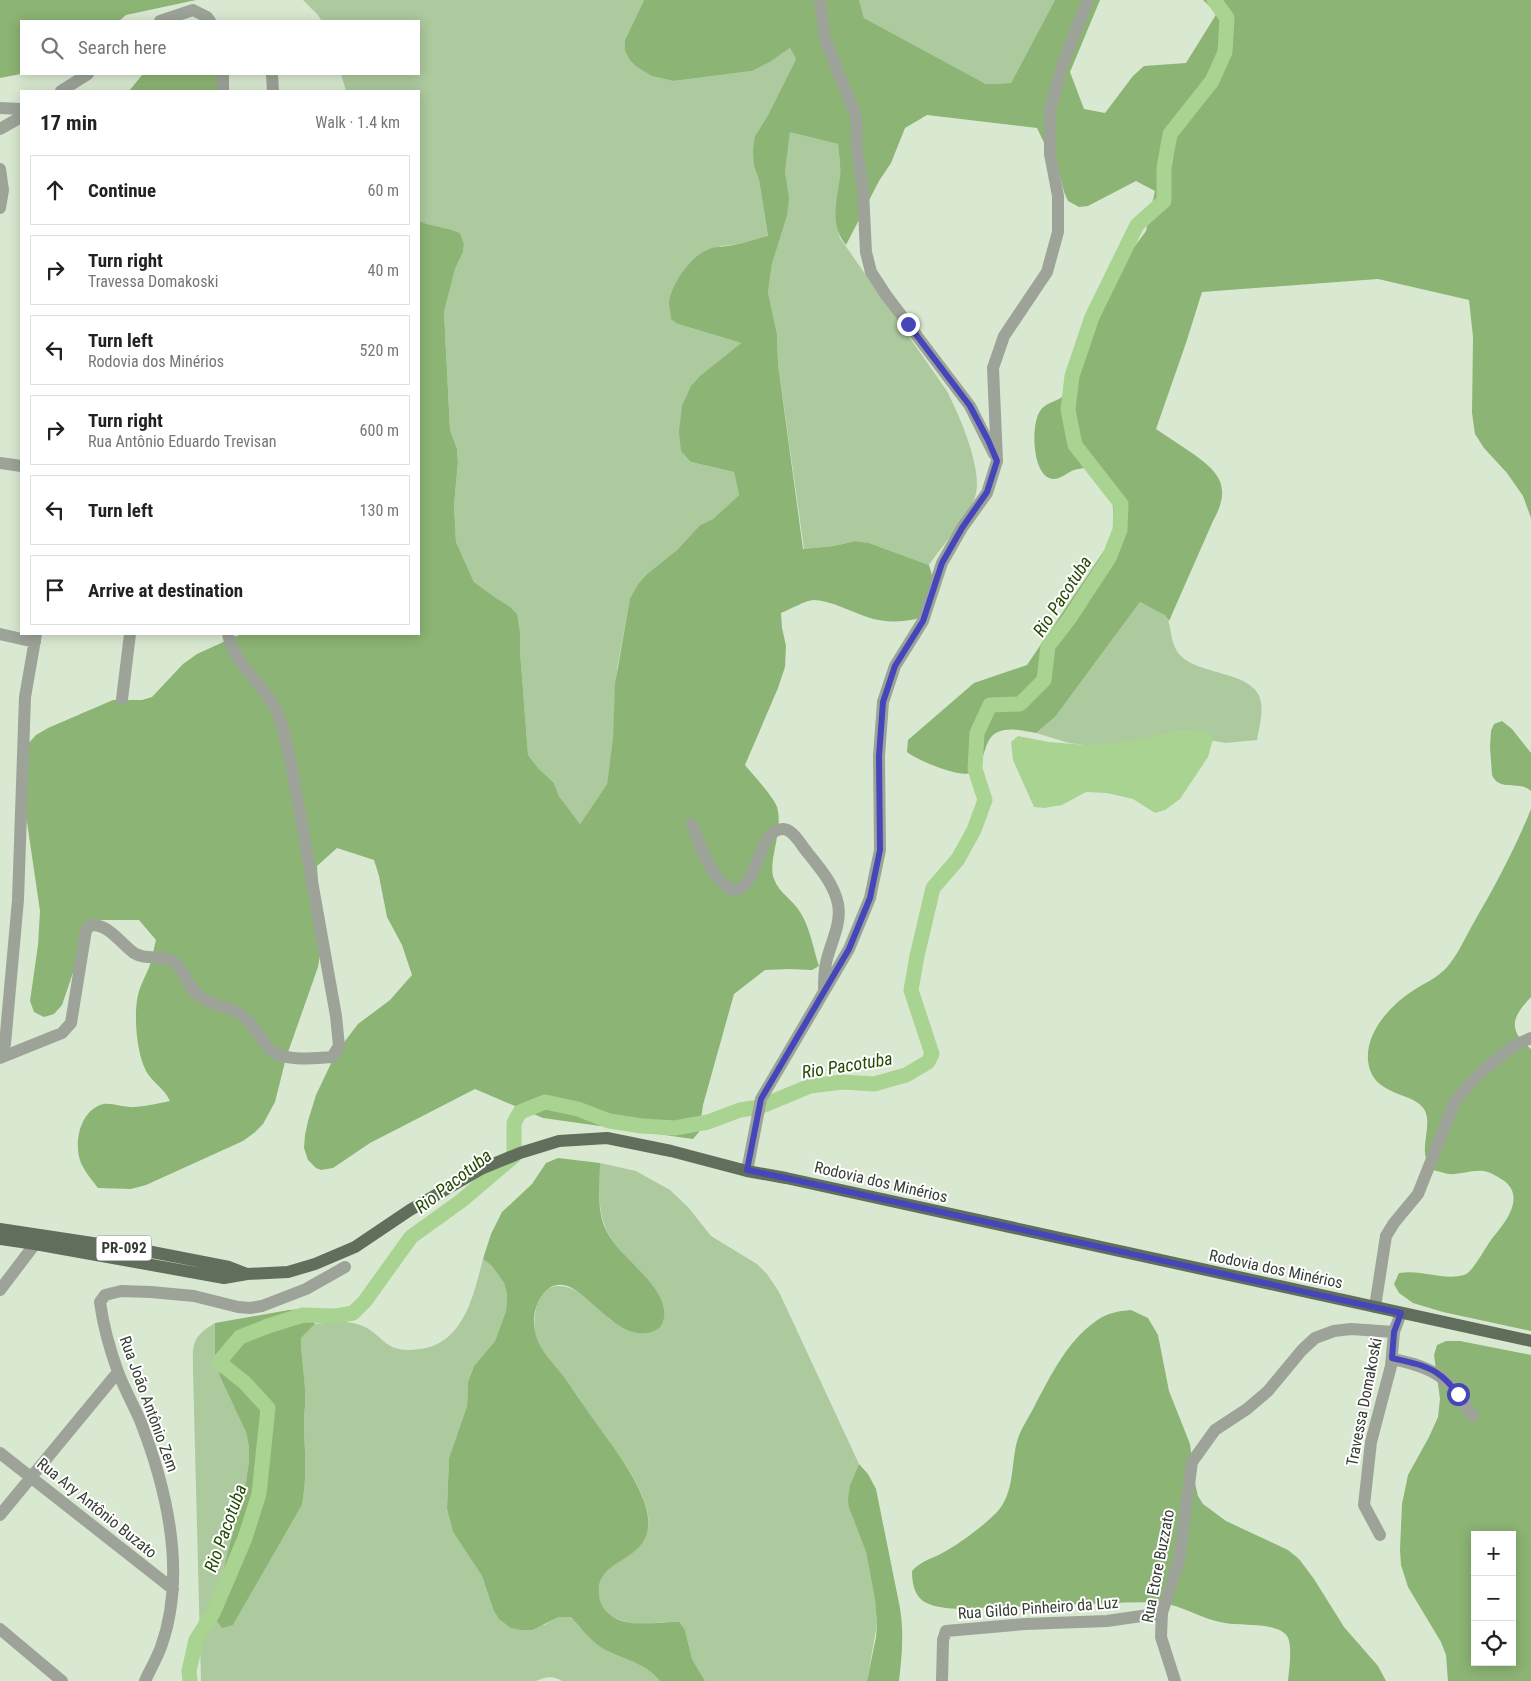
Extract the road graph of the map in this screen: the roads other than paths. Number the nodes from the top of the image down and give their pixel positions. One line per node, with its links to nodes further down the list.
1 (820, 0): 17 (street)
2 (1088, 0): 17 (street)
3 (163, 20): 4 (street)
4 (209, 20)
5 (86, 75): 8 (street)
6 (223, 75): 9 (street)
7 (272, 75): 10 (street)
8 (63, 90)
9 (223, 90)
10 (273, 90)
11 (0, 108): 12 (street)
12 (20, 109)
13 (20, 118): 14 (street)
14 (0, 130)
15 (0, 168): 16 (street)
16 (0, 207)
17 (997, 461): 27 (street)
18 (0, 463): 19 (street)
19 (20, 466)
20 (0, 634): 23 (street)
21 (130, 635): 24 (street)
22 (228, 635): 30 (street)
23 (35, 638): 26 (street)
24 (122, 699)
25 (692, 824): 27 (street)
26 (6, 971): 29 (street)
27 (824, 990): 31 (street)
28 (1531, 1038): 38 (street)
29 (0, 1053)
30 (0, 1058)
31 (747, 1170): 36 (main road, Rodovia dos Minérios / PR-092); 38 (main road, Rodovia dos Minérios / PR-092)
32 (0, 1229): 36 (main road, Rodovia dos Minérios / PR-092)
33 (0, 1239): 34 (main road, Rodovia dos Minérios / PR-092)
34 (35, 1244): 36 (main road, Rodovia dos Minérios / PR-092); 37 (street)
35 (346, 1267): 43 (street, Rua João Antônio Zem)
36 (246, 1274)
37 (0, 1290)
38 (1375, 1307): 39 (main road, Rodovia dos Minérios / PR-092)
39 (1401, 1313): 40 (street); 41 (main road, Rodovia dos Minérios / PR-092)
40 (1394, 1332): 42 (street, Travessa Domakoski); 50 (street, Rua Etore Buzzato)
41 (1531, 1341)
42 (1392, 1358): 44 (street); 48 (street, Travessa Domakoski)
43 (118, 1372): 46 (street); 49 (street, Rua João Antônio Zem)
44 (1473, 1416)
45 (0, 1452): 46 (street, Rua Ary Antônio Buzato)
46 (32, 1476): 47 (street); 49 (street, Rua Ary Antônio Buzato)
47 (0, 1515)
48 (1380, 1534)
49 (173, 1589): 53 (street, Rua João Antônio Zem)
50 (1162, 1614): 54 (street, Rua Gildo Pinheiro da Luz); 55 (street, Rua Etore Buzzato)
51 (0, 1629): 52 (street)
52 (62, 1681)
53 (145, 1681)
54 (942, 1681)
55 (1175, 1681)

